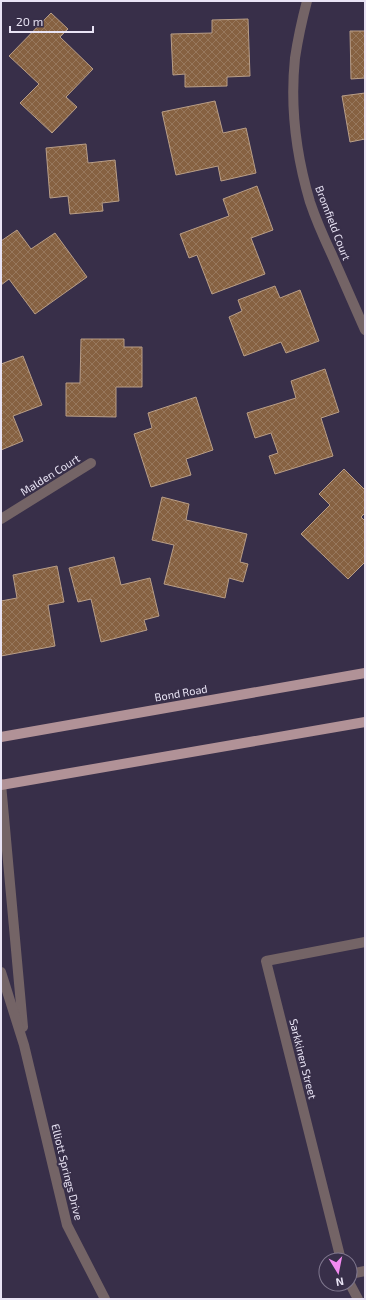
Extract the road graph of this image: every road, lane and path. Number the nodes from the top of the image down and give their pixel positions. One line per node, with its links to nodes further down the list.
1 (307, 1): 2 (street, Bromfield Court)
2 (365, 330)
3 (91, 463): 4 (street, Malden Court)
4 (1, 519)
5 (365, 673): 7 (main road, Bond Road)
6 (365, 722): 8 (main road)
7 (1, 737)
8 (1, 785): 11 (street)
9 (365, 942): 12 (street, Sarkkinen Street)
10 (1, 972): 11 (street)
11 (24, 1045): 13 (street, Elliott Springs Drive)
12 (340, 1252)
13 (105, 1299)

